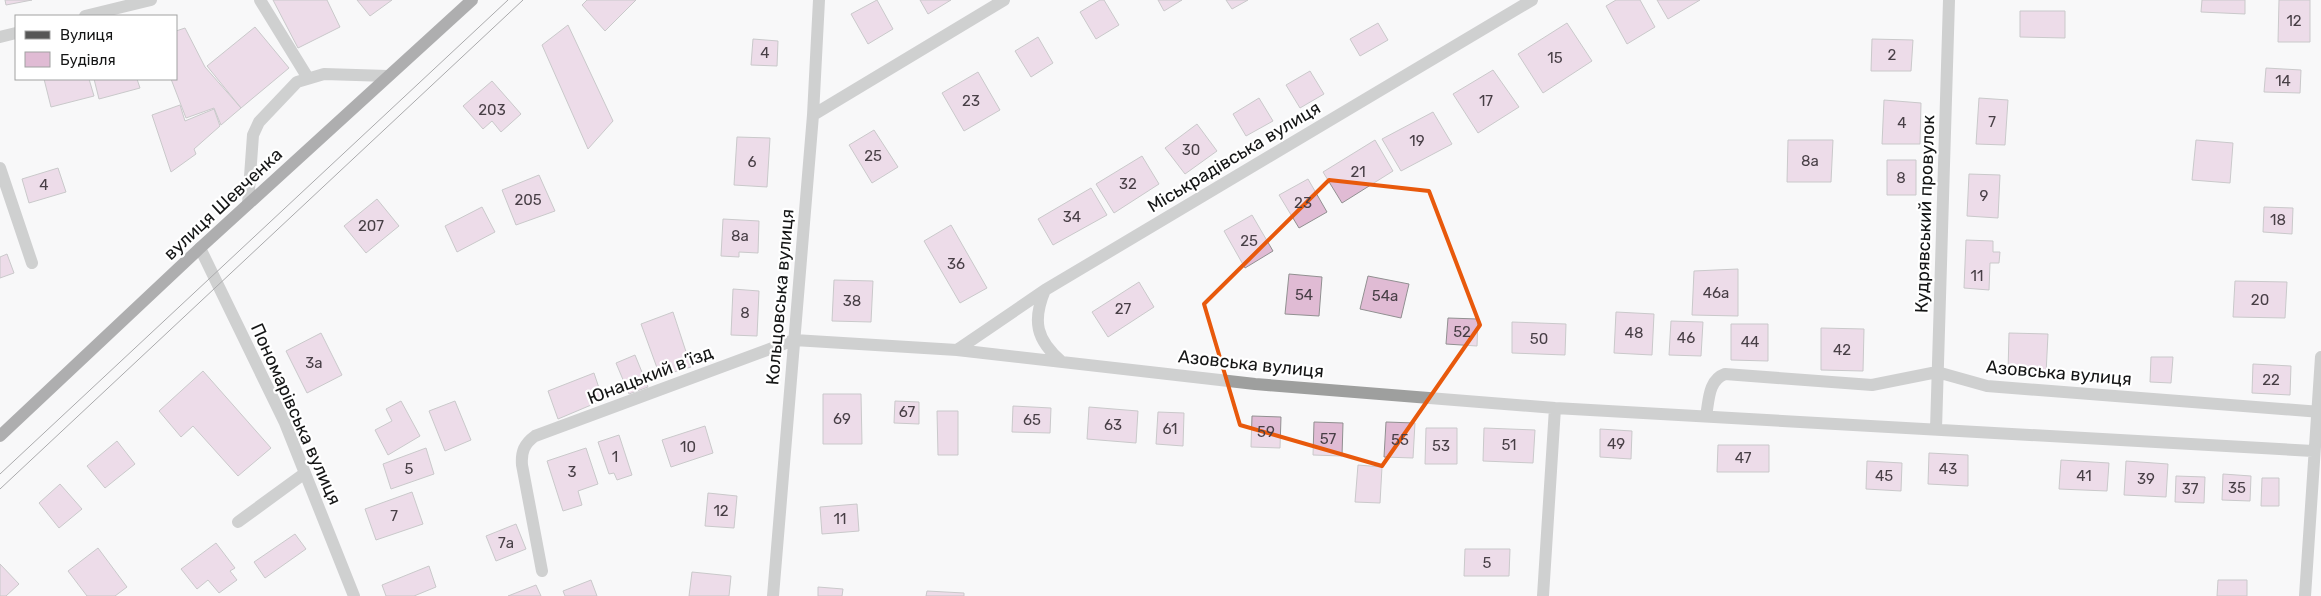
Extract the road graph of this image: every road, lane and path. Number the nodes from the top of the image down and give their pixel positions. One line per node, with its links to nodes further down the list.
1 (151, 0): 8 (street)
2 (260, 0): 12 (street)
3 (472, 0): 11 (main road, вулиця Шевченка)
4 (819, 0): 13 (street, Кольцовська вулиця)
5 (1004, 0): 13 (street)
6 (1532, 0): 18 (street, Міськрадівська вулиця)
7 (1949, 0): 23 (street, Кудрявський провулок)
8 (89, 15)
9 (15, 33): 10 (street)
10 (0, 37)
11 (388, 76): 12 (street); 15 (main road, вулиця Шевченка)
12 (308, 78): 15 (street)
13 (813, 115): 19 (street, Кольцовська вулиця)
14 (0, 168): 17 (street)
15 (248, 204): 16 (main road, вулиця Шевченка)
16 (200, 248): 28 (main road, вулиця Шевченка); 30 (street, Пономарівська вулиця)
17 (32, 263)
18 (1045, 290): 20 (street, Міськрадівська вулиця); 22 (street)
19 (794, 340): 20 (street, Азовська вулиця); 32 (street, Юнацький в’їзд); 34 (street, Кольцовська вулиця)
20 (957, 350): 22 (street, Азовська вулиця)
21 (2321, 357): 25 (street)
22 (1062, 362): 24 (street, Азовська вулиця)
23 (1937, 372): 25 (street, Азовська вулиця); 26 (street, Азовська вулиця); 27 (street, Кудрявський провулок)
24 (1555, 408): 26 (street, Азовська вулиця); 35 (street)
25 (2320, 412): 29 (street)
26 (1706, 416): 27 (street, Азовська вулиця)
27 (1936, 429): 29 (street, Азовська вулиця)
28 (0, 436)
29 (2313, 451): 36 (street)
30 (305, 473): 31 (street); 33 (street, Пономарівська вулиця)
31 (238, 522)
32 (542, 571)
33 (354, 596)
34 (773, 596)
35 (1543, 596)
36 (2305, 596)

